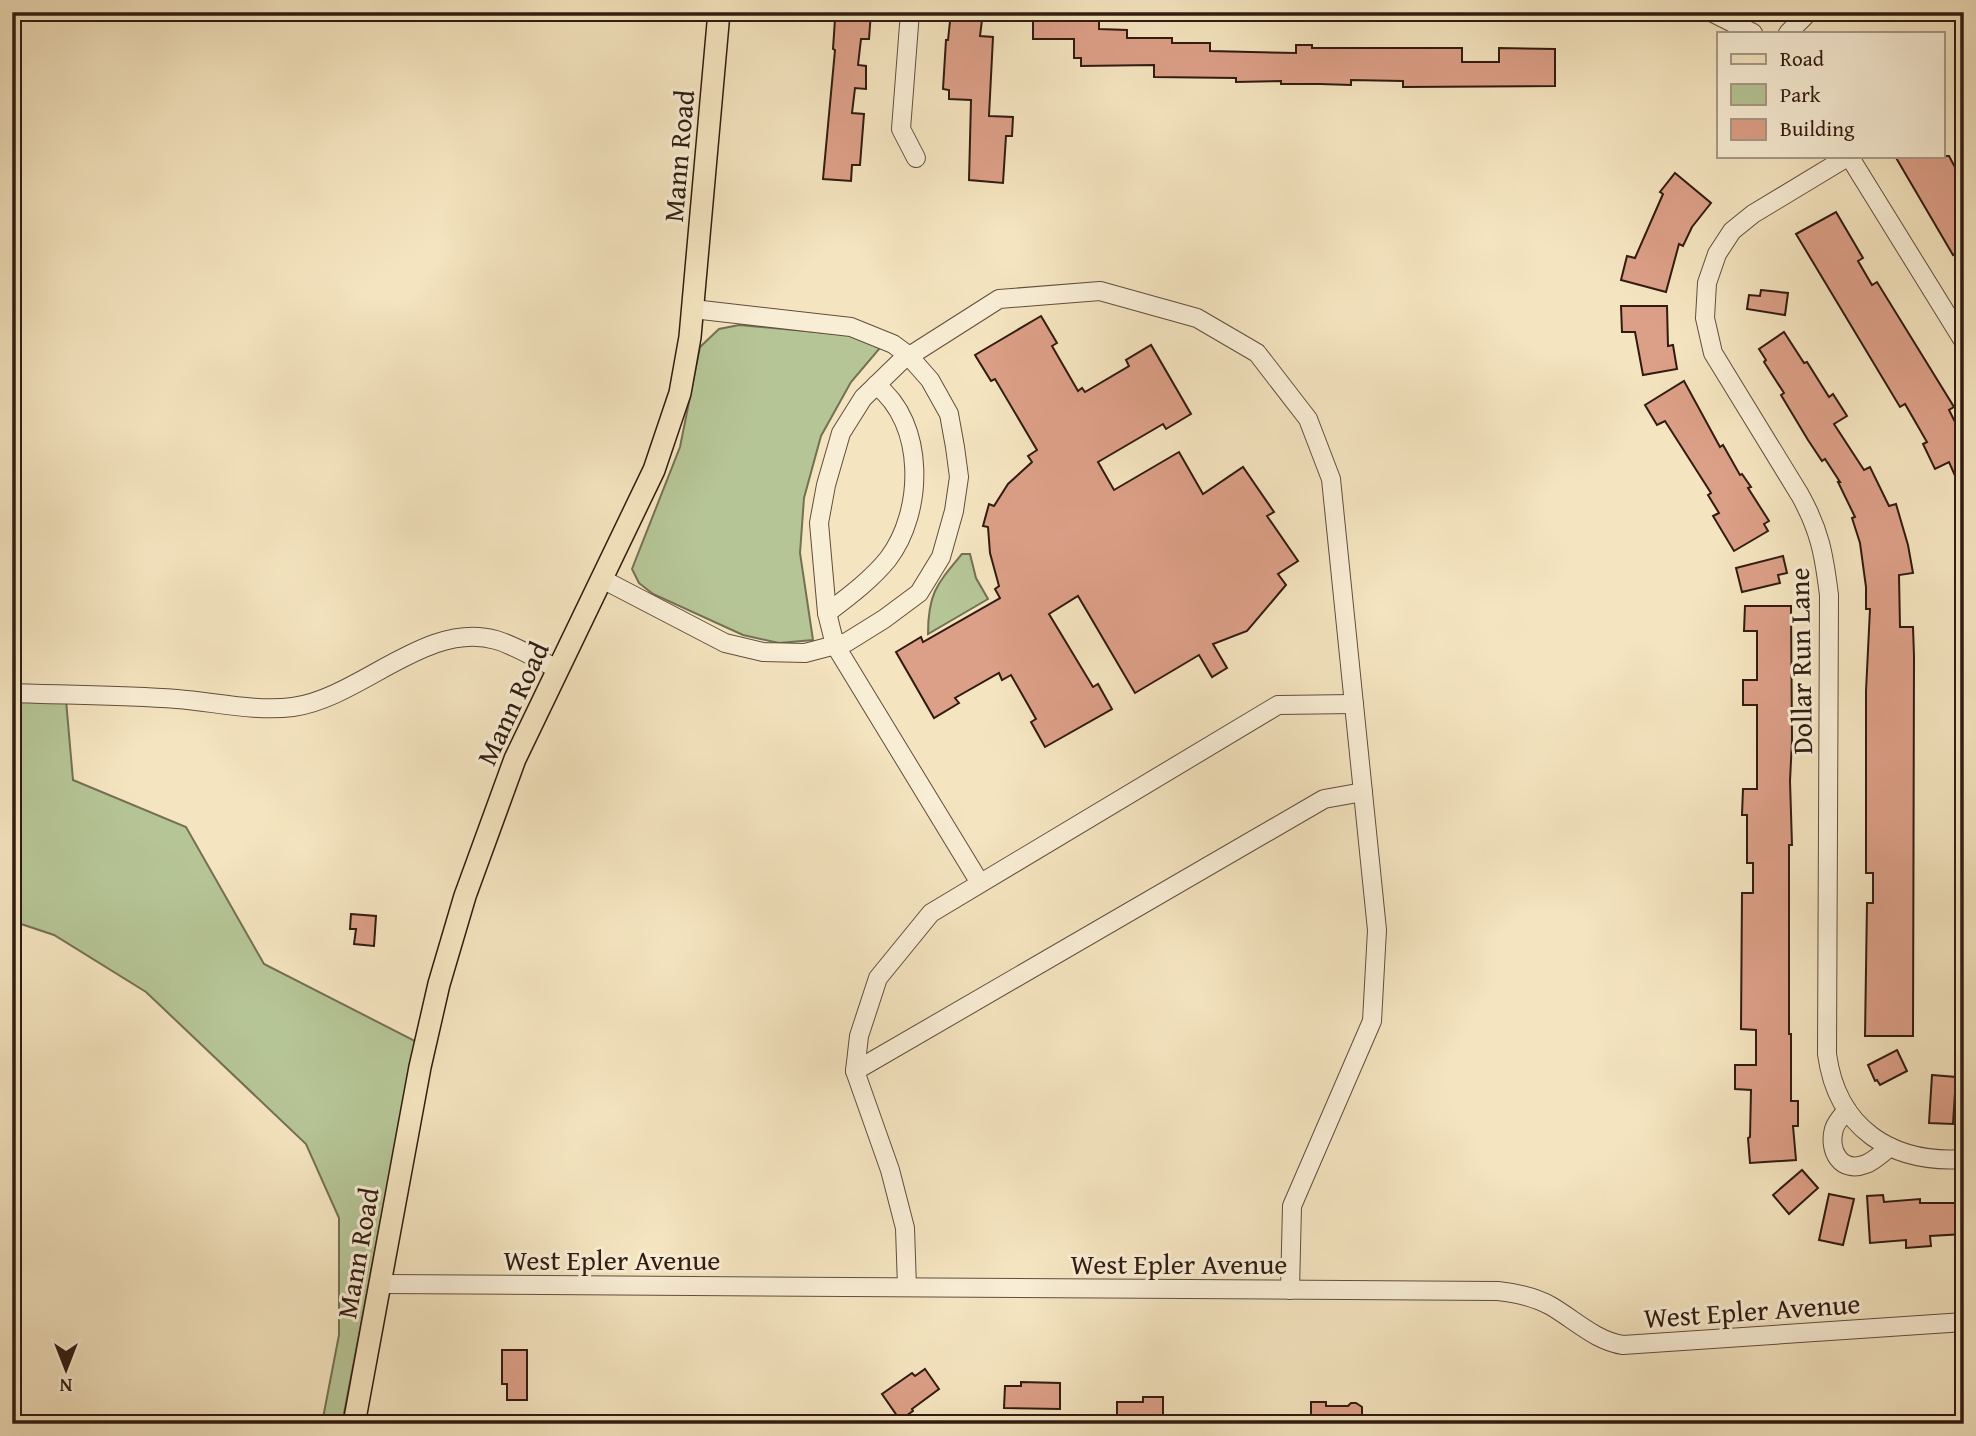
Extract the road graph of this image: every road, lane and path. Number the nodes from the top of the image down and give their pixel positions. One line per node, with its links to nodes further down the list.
1 (719, 12): 10 (main road, Mann Road)
2 (910, 12): 7 (street)
3 (1711, 12): 5 (street)
4 (1808, 12): 6 (street)
5 (1751, 32)
6 (1789, 32)
7 (916, 158)
8 (1846, 158): 23 (street, Dollar Run Lane)
9 (1850, 158): 11 (street)
10 (693, 309): 12 (street); 14 (main road, Mann Road)
11 (1964, 342)
12 (908, 355): 13 (street); 16 (street); 19 (street)
13 (876, 385): 15 (street); 15 (street)
14 (602, 579): 16 (street); 17 (main road, Mann Road)
15 (827, 613): 16 (street)
16 (835, 645): 21 (street)
17 (558, 669): 18 (street); 26 (main road, Mann Road)
18 (12, 693)
19 (1354, 704): 20 (street); 21 (street)
20 (1363, 792): 22 (street); 28 (street)
21 (980, 883): 22 (street)
22 (855, 1071): 27 (street)
23 (1847, 1110): 24 (street, Dollar Run Lane); 24 (street)
24 (1890, 1147): 25 (street, Dollar Run Lane)
25 (1964, 1158)
26 (380, 1284): 27 (street, West Epler Avenue); 30 (main road, Mann Road)
27 (907, 1287): 28 (street, West Epler Avenue)
28 (1290, 1290): 29 (street, West Epler Avenue)
29 (1964, 1322)
30 (354, 1424)

